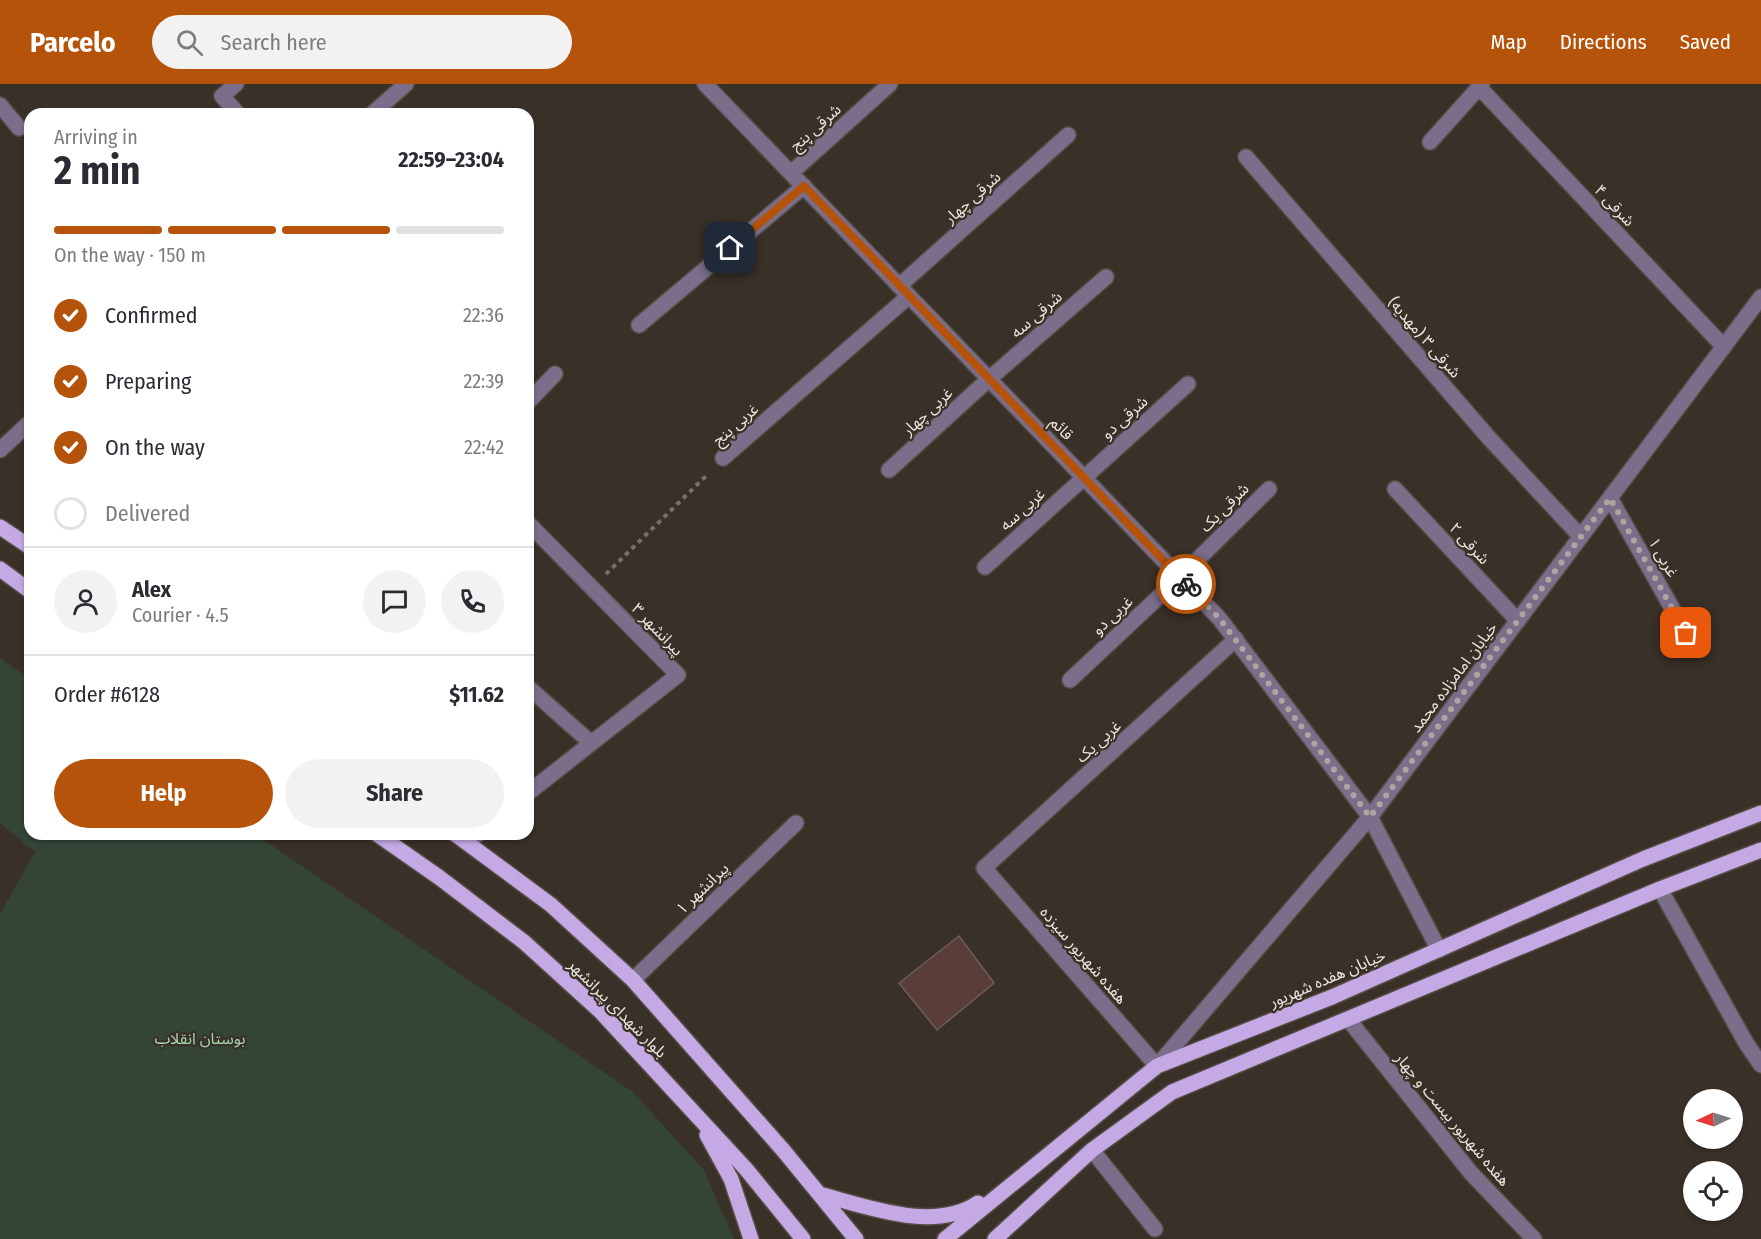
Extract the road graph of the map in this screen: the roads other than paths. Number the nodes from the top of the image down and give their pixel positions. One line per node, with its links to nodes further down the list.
1 (236, 84): 7 (street)
2 (406, 84): 8 (street)
3 (705, 84): 13 (street, قائم)
4 (890, 84): 13 (street, شرقی پنج)
5 (1481, 86): 11 (street); 19 (street, شرقی ۴)
6 (0, 105): 9 (street)
7 (233, 108)
8 (379, 108)
9 (19, 128)
10 (1068, 135): 16 (street, شرقی چهار)
11 (1430, 142)
12 (1246, 157): 34 (street, شرقی ۳ (مهدیه))
13 (791, 173): 14 (street, قائم)
14 (804, 186): 16 (street, قائم); 18 (street)
15 (1106, 277): 21 (street, شرقی سه)
16 (904, 291): 21 (street, قائم); 26 (street, غربی پنج)
17 (1759, 308): 19 (street, خیابان امامزاده محمد)
18 (639, 325)
19 (1724, 347): 31 (street, خیابان امامزاده محمد)
20 (555, 374): 23 (street)
21 (988, 379): 27 (street, غربی چهار); 28 (street, قائم)
22 (1188, 384): 28 (street, شرقی دو)
23 (534, 396)
24 (24, 428): 25 (street)
25 (0, 450)
26 (723, 458)
27 (889, 470)
28 (1084, 477): 36 (street, غربی سه); 38 (street, قائم)
29 (1269, 489): 38 (street, شرقی یک)
30 (1395, 489): 40 (street, شرقی ۲)
31 (1610, 498): 34 (street, خیابان امامزاده محمد); 41 (street, غربی ۱)
32 (0, 527): 35 (main road)
33 (534, 529): 45 (street, پیرانشهر ۳)
34 (1581, 537): 40 (street, خیابان امامزاده محمد)
35 (24, 543)
36 (985, 567)
37 (0, 569): 39 (main road)
38 (1180, 577): 42 (street, قائم); 43 (street, غربی دو)
39 (24, 587)
40 (1518, 621): 48 (street, خیابان امامزاده محمد)
41 (1686, 633)
42 (1236, 639): 48 (street, قائم); 53 (street, غربی یک)
43 (1070, 680)
44 (534, 692): 45 (street)
45 (590, 742): 46 (street, پیرانشهر ۳)
46 (534, 788)
47 (1761, 813): 55 (main road, خیابان هفده شهریور)
48 (1370, 817): 55 (street, قائم); 59 (street, خیابان امامزاده محمد)
49 (796, 823): 56 (street, پیرانشهر ۱)
50 (386, 840): 60 (main road, بلوار شهدای پیرانشهر)
51 (471, 840): 56 (main road, بلوار شهدای پیرانشهر)
52 (1761, 850): 54 (main road)
53 (984, 868): 59 (street, هفده شهریور سیزده)
54 (1660, 890): 57 (main road); 58 (street)
55 (1439, 950): 59 (main road, خیابان هفده شهریور)
56 (633, 980): 63 (main road, بلوار شهدای پیرانشهر)
57 (1348, 1018): 61 (main road); 70 (street, هفده شهریور بیست و چهار)
58 (1761, 1065)
59 (1157, 1066): 62 (main road, خیابان هفده شهریور)
60 (693, 1112): 65 (main road); 66 (main road, بلوار شهدای پیرانشهر)
61 (1092, 1150): 64 (street); 69 (main road)
62 (1035, 1164): 63 (main road); 68 (main road, خیابان هفده شهریور)
63 (819, 1194): 67 (main road, بلوار شهدای پیرانشهر)
64 (1155, 1229)
65 (751, 1239)
66 (803, 1239)
67 (856, 1239)
68 (945, 1239)
69 (995, 1239)
70 (1534, 1239)

